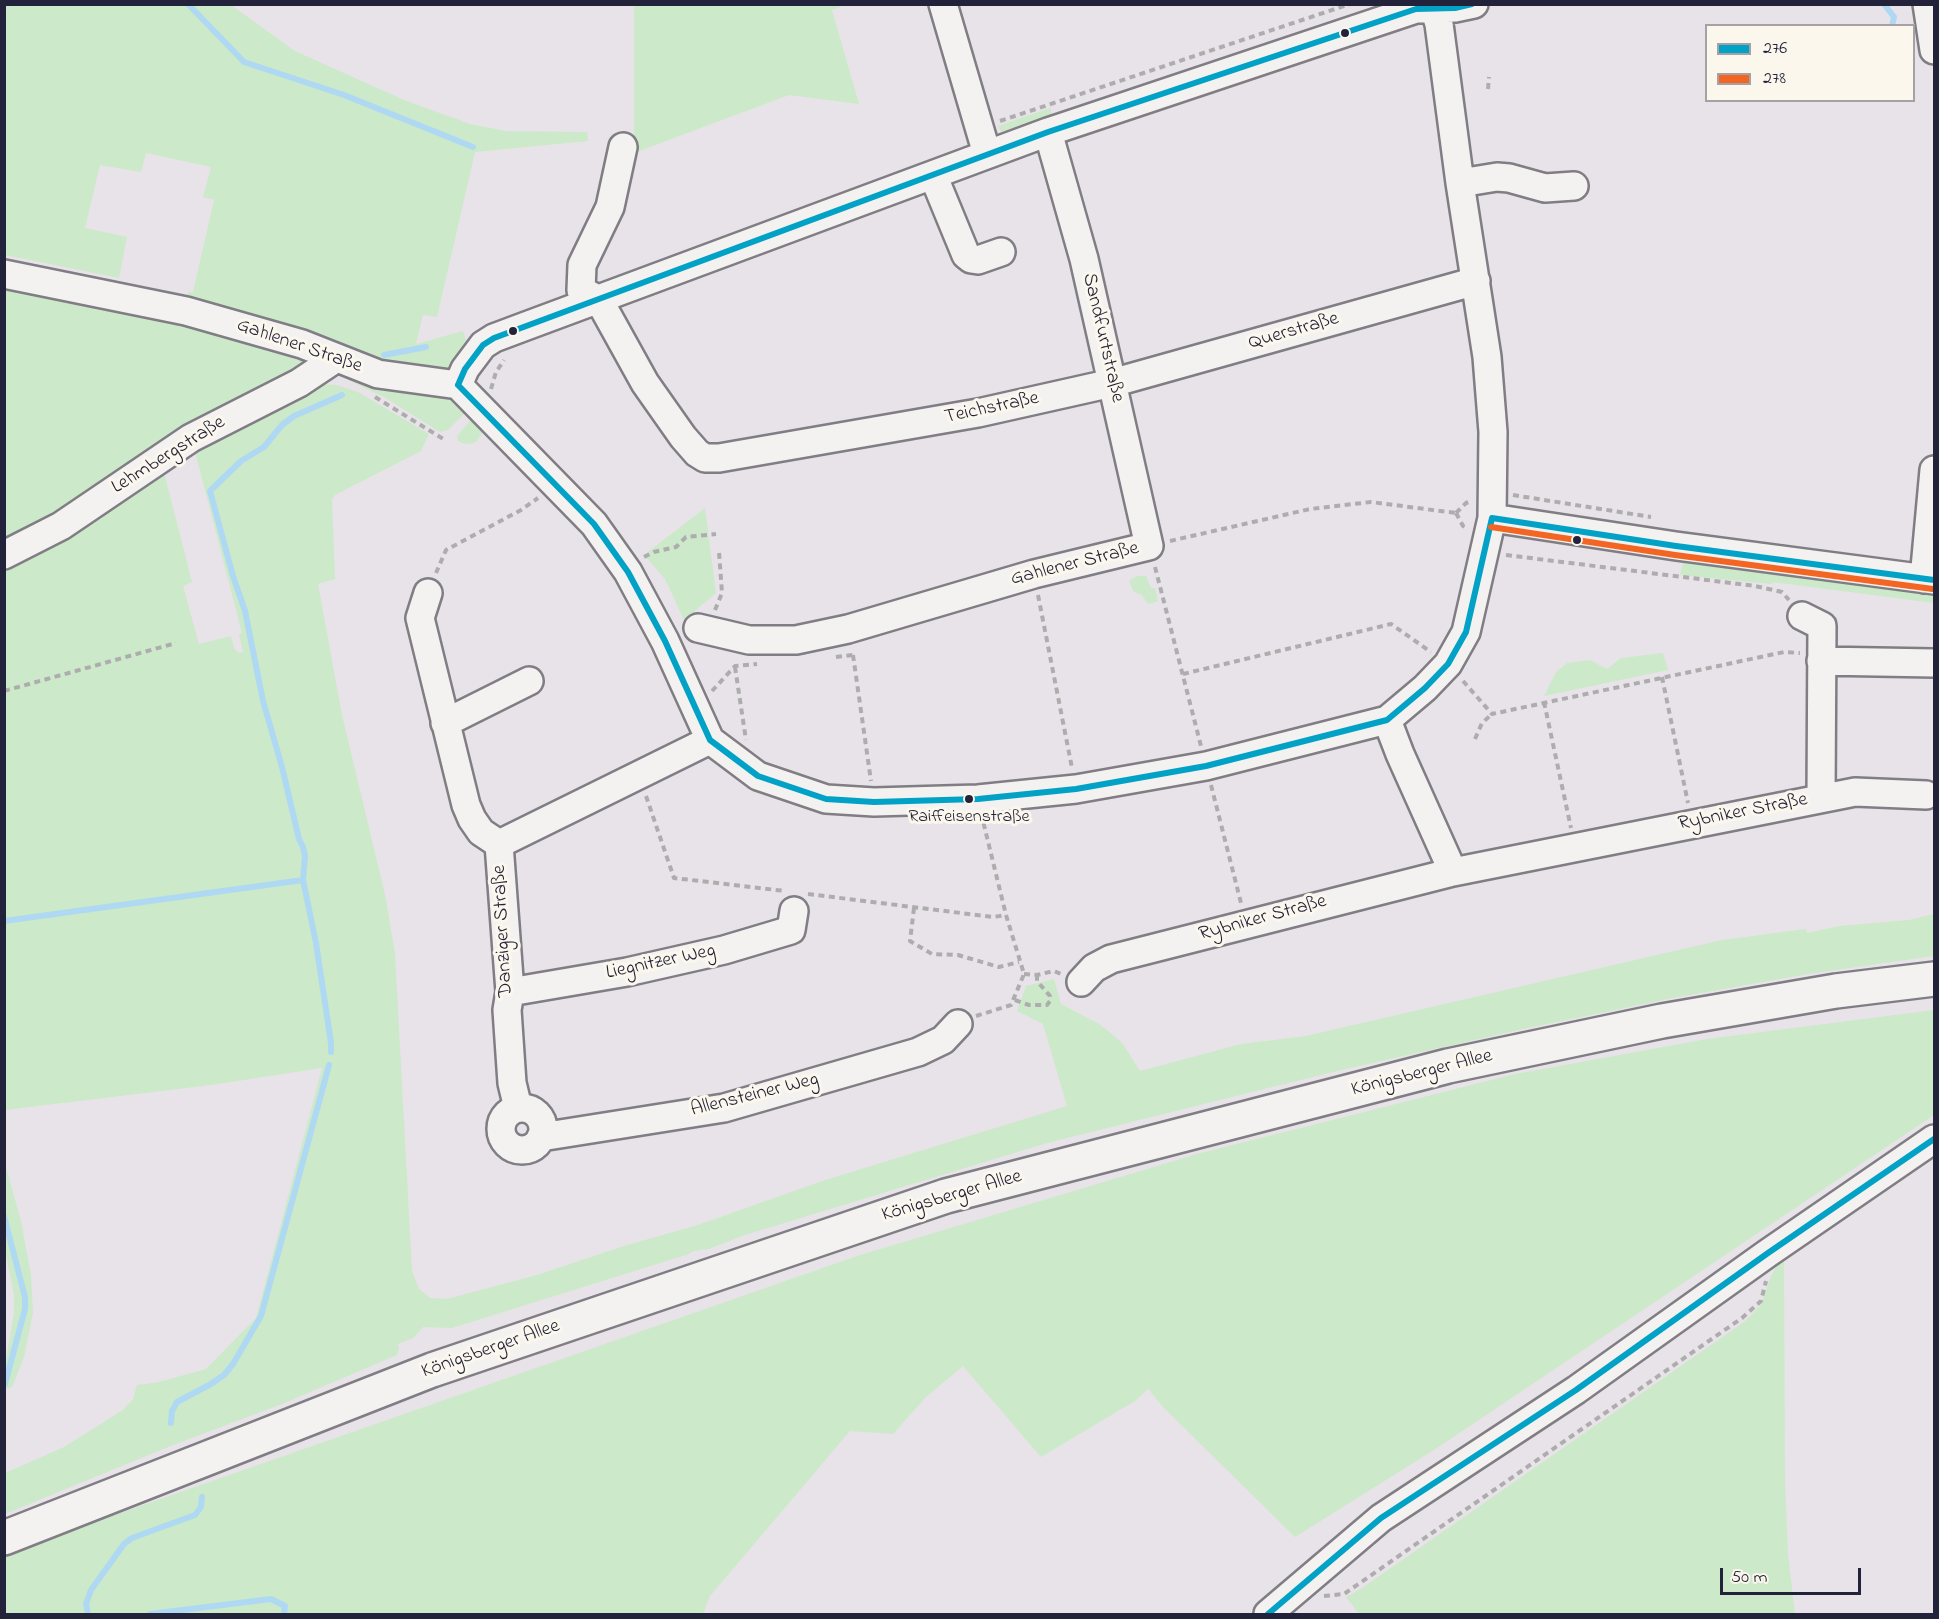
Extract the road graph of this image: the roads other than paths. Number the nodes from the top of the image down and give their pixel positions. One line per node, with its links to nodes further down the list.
1 (943, 4): 8 (street)
2 (1474, 4): 4 (street)
3 (1927, 4): 5 (street)
4 (1434, 6): 6 (street); 10 (street)
5 (1935, 50)
6 (1048, 132): 8 (street); 17 (street, Sandfurtstraße)
7 (623, 147): 15 (street)
8 (987, 154): 9 (street)
9 (933, 175): 12 (street); 15 (street)
10 (1460, 183): 11 (street); 14 (street)
11 (1574, 186)
12 (1001, 252)
13 (4, 274): 16 (street, Gahlener Straße)
14 (1476, 281): 17 (street, Querstraße); 20 (street)
15 (599, 300): 17 (street, Teichstraße); 18 (street)
16 (335, 359): 18 (street, Gahlener Straße); 22 (street, Lehmbergstraße)
17 (1112, 383): 21 (street, Sandfurtstraße)
18 (458, 385): 32 (street)
19 (1935, 470): 23 (street)
20 (1492, 518): 23 (street); 30 (street)
21 (1149, 546): 26 (street, Gahlener Straße)
22 (4, 555)
23 (1929, 579)
24 (428, 593): 31 (street)
25 (1803, 616): 27 (street, Rybniker Straße)
26 (706, 619)
27 (1822, 657): 28 (street); 34 (street, Rybniker Straße)
28 (1935, 663)
29 (529, 681): 31 (street)
30 (1387, 720): 32 (street); 36 (street)
31 (445, 723): 35 (street)
32 (710, 740): 35 (street, Danziger Straße)
33 (1926, 795): 34 (street, Rybniker Straße)
34 (1821, 798): 36 (street, Rybniker Straße)
35 (499, 844): 40 (street, Danziger Straße)
36 (1453, 872): 39 (street, Rybniker Straße)
37 (795, 902): 40 (street, Liegnitzer Weg)
38 (1935, 979): 45 (main road, Königsberger Allee)
39 (1081, 982)
40 (510, 992): 42 (street, Danziger Straße)
41 (958, 1024): 43 (street, Allensteiner Weg)
42 (518, 1108): 43 (street); 43 (street)
43 (541, 1137)
44 (1935, 1139): 46 (street)
45 (4, 1538)
46 (1268, 1614)

